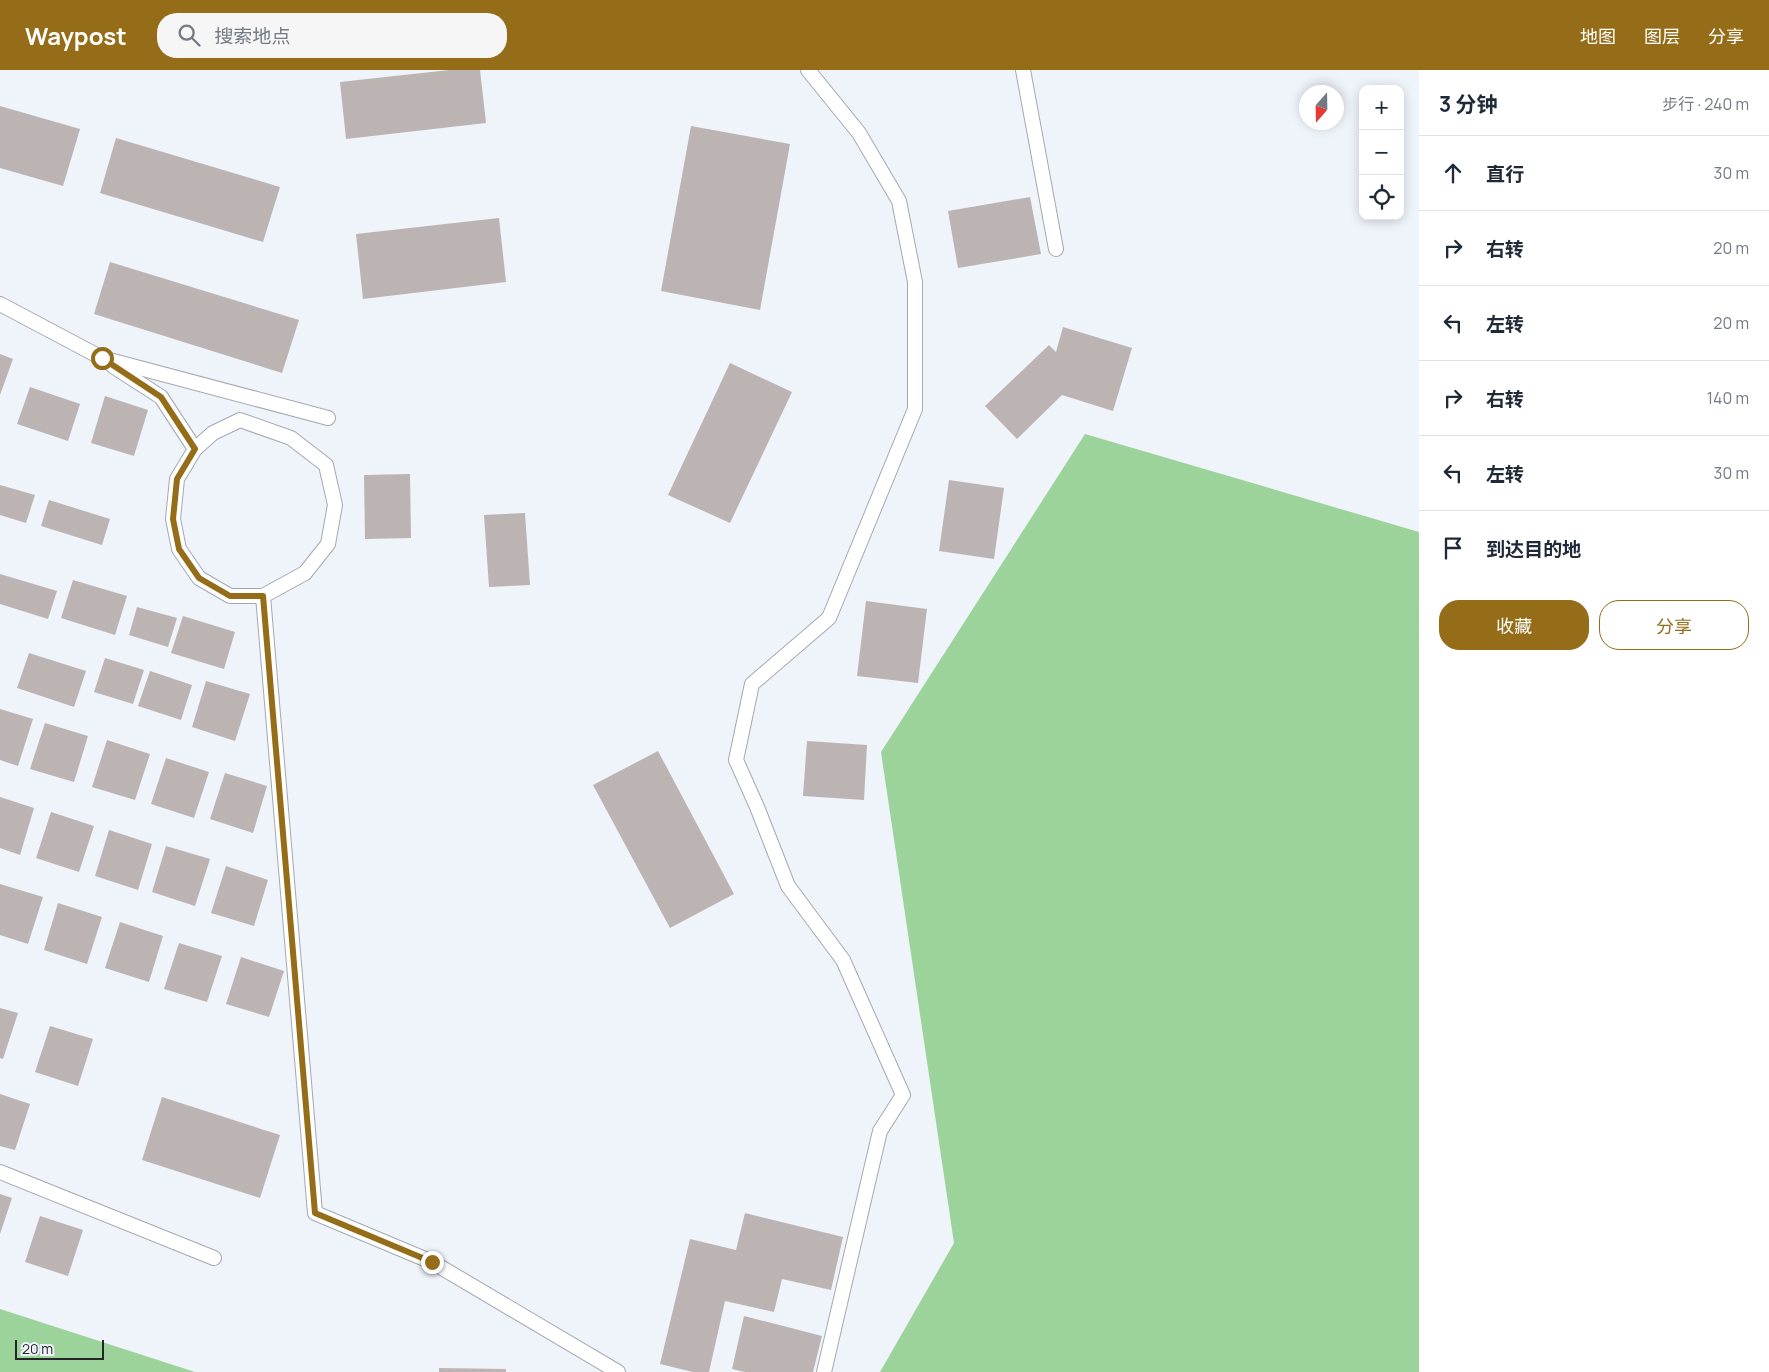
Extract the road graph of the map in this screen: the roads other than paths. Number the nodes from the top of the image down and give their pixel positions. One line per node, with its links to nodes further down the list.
1 (808, 70): 12 (lane)
2 (1022, 70): 3 (lane)
3 (1056, 249)
4 (0, 304): 5 (lane)
5 (102, 358): 6 (lane); 7 (lane)
6 (328, 418)
7 (195, 449): 8 (lane); 8 (lane)
8 (263, 596): 11 (lane)
9 (0, 1172): 10 (lane)
10 (214, 1258)
11 (618, 1372)
12 (824, 1372)

